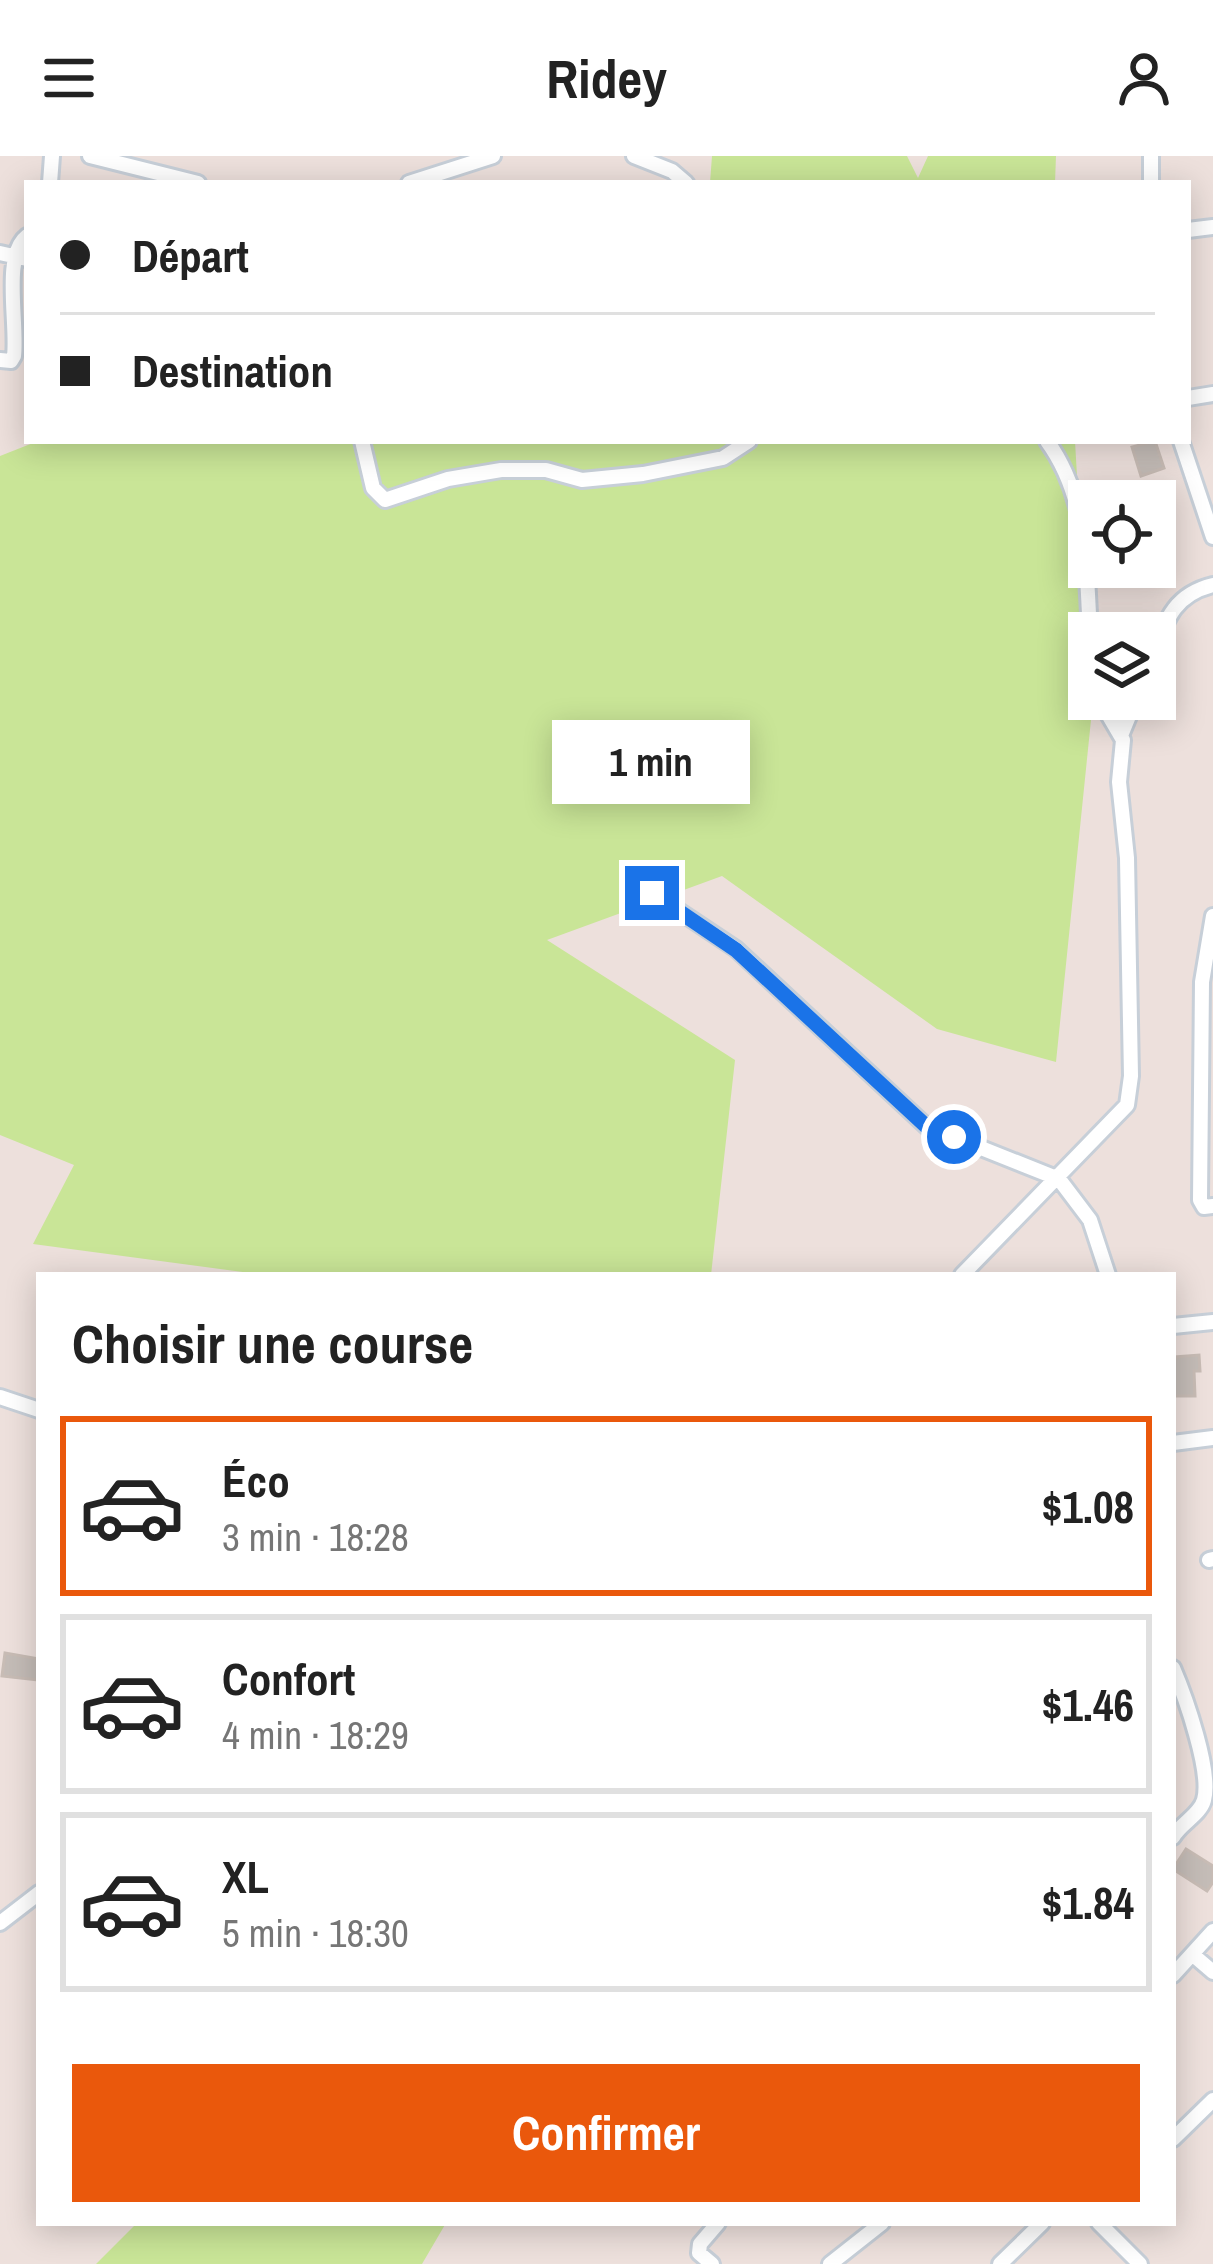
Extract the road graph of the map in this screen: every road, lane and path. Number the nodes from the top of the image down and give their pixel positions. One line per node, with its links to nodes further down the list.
1 (90, 156): 5 (street)
2 (493, 156): 6 (street)
3 (634, 156): 4 (street)
4 (674, 164)
5 (185, 180)
6 (418, 180)
7 (13, 256): 8 (street)
8 (0, 360)
9 (363, 444): 10 (street)
10 (744, 444)
11 (1048, 444): 16 (street)
12 (1182, 444): 13 (street)
13 (1206, 501): 14 (street)
14 (1213, 536)
15 (1213, 586): 17 (street)
16 (1089, 612)
17 (1170, 612)
18 (1113, 720): 20 (street)
19 (1127, 720): 20 (street)
20 (1122, 733): 25 (street)
21 (652, 893): 25 (street)
22 (1213, 916): 23 (street)
23 (1207, 981): 24 (street)
24 (1207, 1083): 26 (street)
25 (1059, 1179): 27 (street); 28 (street)
26 (1209, 1207)
27 (965, 1272)
28 (1107, 1272)
29 (1213, 1322): 30 (street)
30 (1176, 1326)
31 (0, 1397): 32 (street)
32 (36, 1409)
33 (1213, 1438): 34 (street)
34 (1176, 1443)
35 (1176, 1675): 36 (street)
36 (1176, 1834)
37 (36, 1895): 38 (street)
38 (0, 1923)
39 (1213, 1931): 40 (street)
40 (1192, 1954): 41 (street); 42 (street)
41 (1176, 1972)
42 (1213, 1972)
43 (1213, 2100): 44 (street)
44 (1176, 2136)
45 (715, 2226): 49 (street)
46 (879, 2226): 50 (street)
47 (1039, 2226): 51 (street)
48 (1102, 2226): 52 (street)
49 (705, 2262)
50 (830, 2264)
51 (1000, 2264)
52 (1140, 2264)

